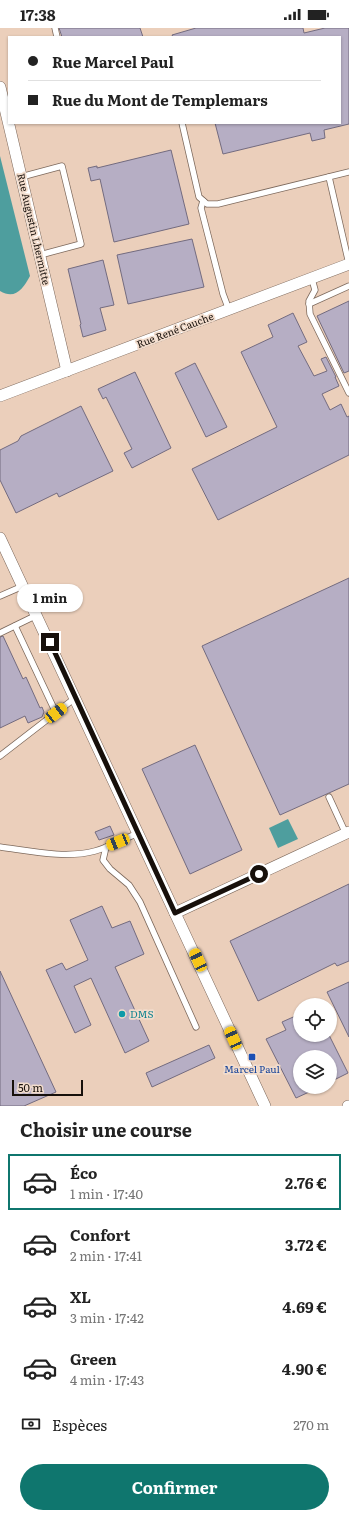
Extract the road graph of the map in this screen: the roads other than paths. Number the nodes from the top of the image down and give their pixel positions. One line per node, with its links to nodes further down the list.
1 (0, 87): 2 (street, Rue Augustin Lhermitte)
2 (8, 120)
3 (9, 124): 6 (street, Rue Augustin Lhermitte)
4 (182, 124): 8 (lane)
5 (349, 172): 7 (lane)
6 (21, 177): 9 (street, Rue Augustin Lhermitte); 9 (lane)
7 (329, 177): 8 (lane); 10 (lane)
8 (203, 201): 14 (lane)
9 (40, 255): 15 (street, Rue Augustin Lhermitte)
10 (349, 264): 11 (street, Rue René Cauche)
11 (312, 279): 13 (lane); 14 (street, Rue René Cauche)
12 (349, 286): 13 (lane)
13 (309, 304): 16 (lane)
14 (229, 310): 15 (street, Rue René Cauche)
15 (67, 371): 17 (street, Rue René Cauche)
16 (349, 393)
17 (0, 396)
18 (0, 538): 19 (street)
19 (23, 586): 20 (lane); 21 (street)
20 (0, 596)
21 (37, 615): 22 (lane); 24 (street)
22 (15, 626): 23 (lane); 25 (lane)
23 (0, 632)
24 (76, 697): 25 (lane); 28 (street)
25 (56, 713): 26 (lane)
26 (0, 756)
27 (328, 797): 29 (lane)
28 (138, 833): 31 (lane); 32 (street)
29 (347, 833): 32 (street)
30 (0, 847): 31 (lane)
31 (106, 847): 33 (lane)
32 (175, 913): 34 (street)
33 (196, 1027)
34 (265, 1106)

